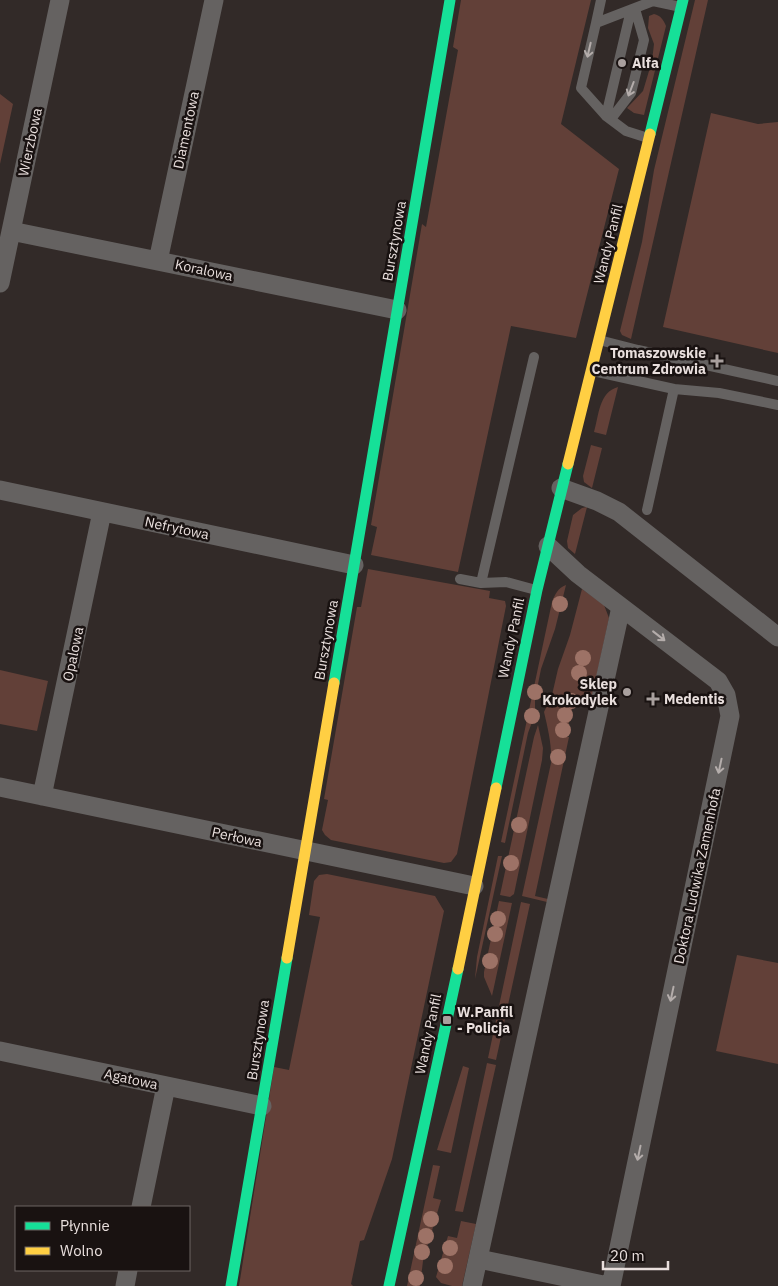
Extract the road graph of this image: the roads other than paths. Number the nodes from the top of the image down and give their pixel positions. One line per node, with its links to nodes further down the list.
1 (60, 0): 11 (street, Wierzbowa)
2 (214, 0): 12 (street, Diamentowa)
3 (450, 0): 14 (street, Bursztynowa)
4 (601, 0): 8 (lane)
5 (652, 0): 6 (lane); 7 (lane)
6 (682, 4): 10 (street, Wandy Panfil)
7 (633, 10): 8 (lane); 9 (lane); 9 (lane, one-way to 9)
8 (596, 23): 9 (lane, one-way to 9)
9 (609, 117): 10 (lane)
10 (650, 139): 15 (street, Wandy Panfil)
11 (11, 231): 12 (street, Koralowa); 13 (street, Wierzbowa)
12 (158, 261): 14 (street, Koralowa)
13 (0, 283)
14 (397, 310): 26 (street, Bursztynowa)
15 (599, 340): 17 (street, Wandy Panfil); 18 (lane)
16 (534, 357): 28 (lane)
17 (592, 370): 19 (lane); 21 (street, Wandy Panfil)
18 (778, 381)
19 (674, 389): 20 (lane); 23 (lane)
20 (778, 405)
21 (561, 488): 25 (street, Wandy Panfil); 31 (street)
22 (0, 490): 24 (street, Nefrytowa)
23 (647, 510)
24 (102, 512): 26 (street, Nefrytowa); 33 (street, Opalowa)
25 (548, 546): 29 (street, Wandy Panfil); 30 (street, Doktora Ludwika Zamenhofa)
26 (354, 565): 34 (street, Bursztynowa)
27 (460, 579): 28 (lane)
28 (481, 583): 29 (lane)
29 (537, 590): 35 (street, Wandy Panfil)
30 (621, 606): 40 (street); 46 (street, Doktora Ludwika Zamenhofa, one-way to 46)
31 (778, 637)
32 (0, 787): 33 (street, Perłowa)
33 (42, 796): 34 (street, Perłowa)
34 (305, 852): 35 (street, Perłowa); 38 (street, Bursztynowa)
35 (474, 886): 44 (street, Wandy Panfil)
36 (0, 1052): 37 (street, Agatowa)
37 (166, 1086): 38 (street, Agatowa); 39 (street)
38 (262, 1106): 43 (street, Bursztynowa)
39 (141, 1206)
40 (479, 1258): 45 (street); 46 (street)
41 (128, 1271): 42 (street)
42 (125, 1286)
43 (231, 1286)
44 (389, 1286)
45 (472, 1286)
46 (610, 1286)

